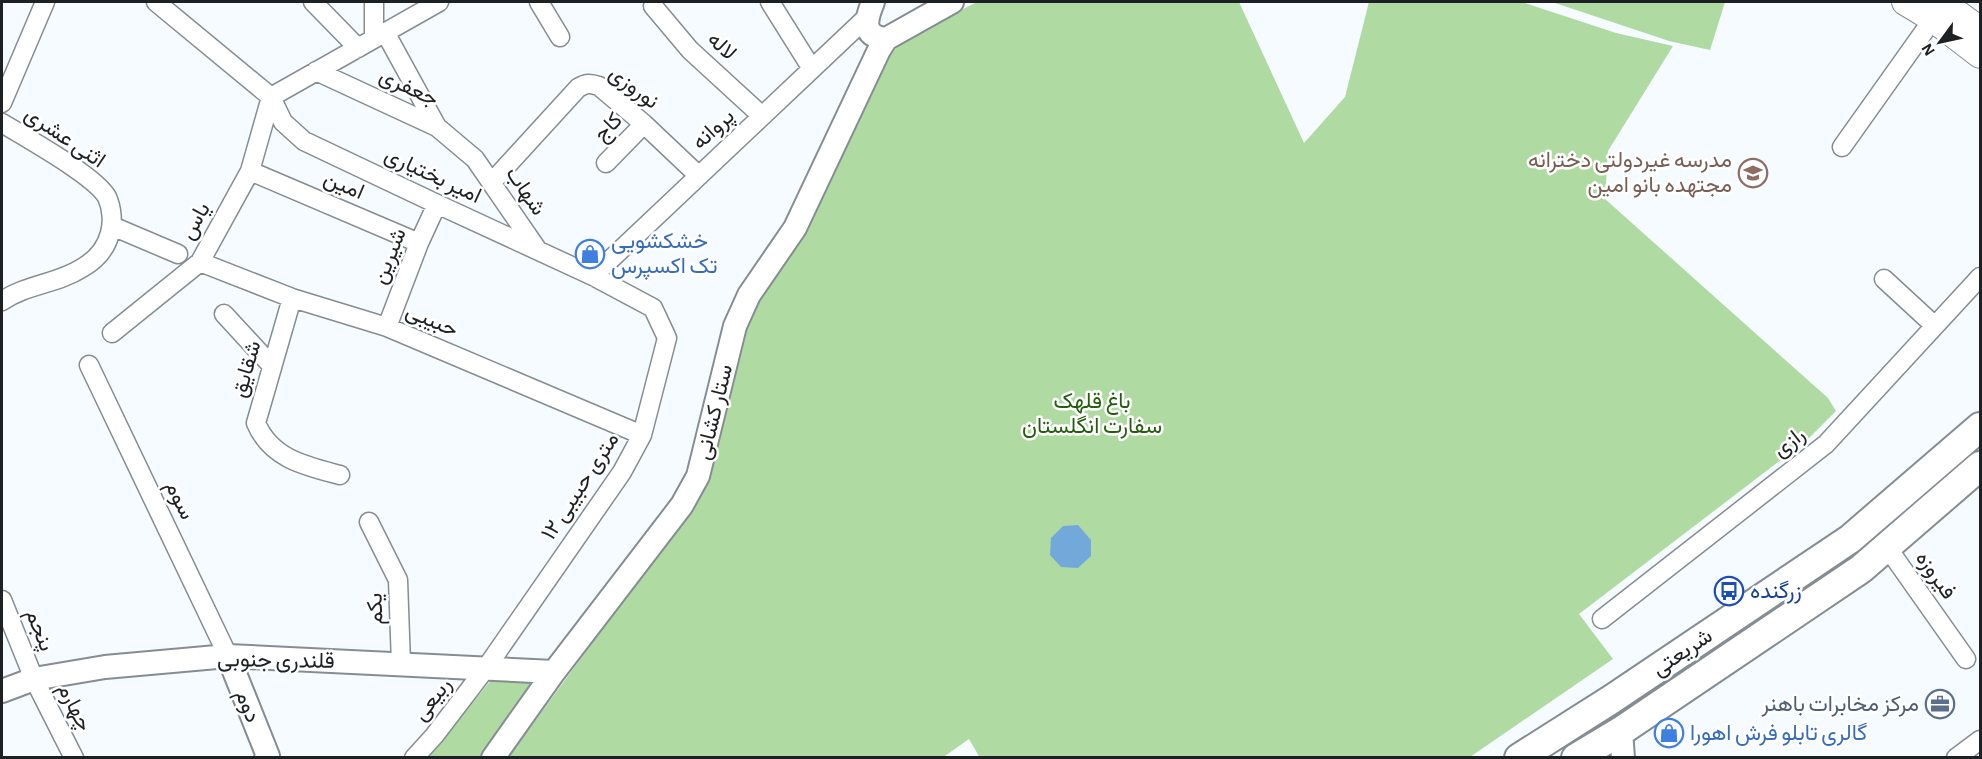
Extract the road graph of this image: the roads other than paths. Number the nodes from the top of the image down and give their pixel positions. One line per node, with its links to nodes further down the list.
1 (44, 2): 22 (street)
2 (156, 2): 21 (street)
3 (313, 2): 17 (street)
4 (374, 2): 14 (street)
5 (439, 2): 14 (street)
6 (539, 2): 15 (street)
7 (770, 2): 19 (street)
8 (952, 2): 16 (street)
9 (1905, 2): 11 (main road)
10 (653, 6): 23 (street, لاله)
11 (1947, 8): 13 (main road); 18 (main road); 27 (street)
12 (870, 9): 16 (street); 19 (street, پروانه)
13 (1980, 30)
14 (380, 35): 17 (street); 26 (street)
15 (560, 37)
16 (886, 39): 62 (street, ستار کشانی)
17 (358, 48): 20 (street)
18 (1980, 55)
19 (812, 69): 23 (street, پروانه)
20 (316, 71): 21 (street); 26 (street, جعفری)
21 (271, 97): 30 (street, یاس); 33 (street, امیر بختیاری)
22 (2, 102)
23 (762, 116): 31 (street, پروانه)
24 (2, 123): 34 (street, اثنی عشری)
25 (644, 124): 29 (street, کاج); 31 (street, نوروزی); 32 (street, نوروزی)
26 (437, 127): 28 (street, جعفری)
27 (1842, 147)
28 (474, 159): 32 (street, شهاب)
29 (606, 163)
30 (250, 171): 35 (street, امین); 38 (street, یاس)
31 (699, 176): 39 (street, پروانه)
32 (492, 182): 36 (street, شهاب)
33 (437, 204): 35 (street, شیرین); 36 (street, امیر بختیاری)
34 (112, 226): 37 (street); 43 (street)
35 (419, 243): 46 (street, شیرین)
36 (538, 250): 39 (street, امیر بختیاری)
37 (178, 254)
38 (200, 262): 42 (street, حبیبی); 47 (street, یاس)
39 (593, 276): 51 (street, ۱۲ متری حبیبی)
40 (1980, 276): 45 (street, رازی)
41 (1884, 279): 45 (street)
42 (292, 298): 46 (street, حبیبی); 49 (street, شقایق)
43 (2, 301)
44 (224, 314): 49 (street)
45 (1935, 326): 57 (street, رازی)
46 (387, 327): 51 (street, حبیبی)
47 (112, 333)
48 (89, 365): 58 (street, سوم)
49 (272, 366): 53 (street, شقایق)
50 (1980, 427): 65 (main road, شریعتی)
51 (642, 435): 61 (street, ۱۲ متری حبیبی)
52 (1980, 466): 55 (main road, شریعتی)
53 (340, 475)
54 (369, 522): 60 (street, یکم)
55 (1887, 547): 59 (street, فیروزه); 67 (main road, شریعتی)
56 (2, 600): 63 (street, پنجم)
57 (1602, 619)
58 (228, 656): 60 (street, قلندری جنوبی); 63 (street, قلندری جنوبی); 68 (street, دوم)
59 (1966, 659)
60 (401, 664): 61 (street, قلندری جنوبی)
61 (486, 668): 62 (street, قلندری جنوبی); 70 (street, ربیعی)
62 (554, 672): 71 (street, ستار کشانی)
63 (34, 679): 64 (street, قلندری جنوبی); 69 (street, چهارم)
64 (2, 691)
65 (1612, 699): 67 (main road); 72 (main road, شریعتی)
66 (1980, 740): 74 (street)
67 (1622, 744): 73 (main road, شریعتی)
68 (267, 757)
69 (74, 758)
70 (414, 758)
71 (493, 758)
72 (1519, 758)
73 (1576, 758)
74 (1956, 758)

